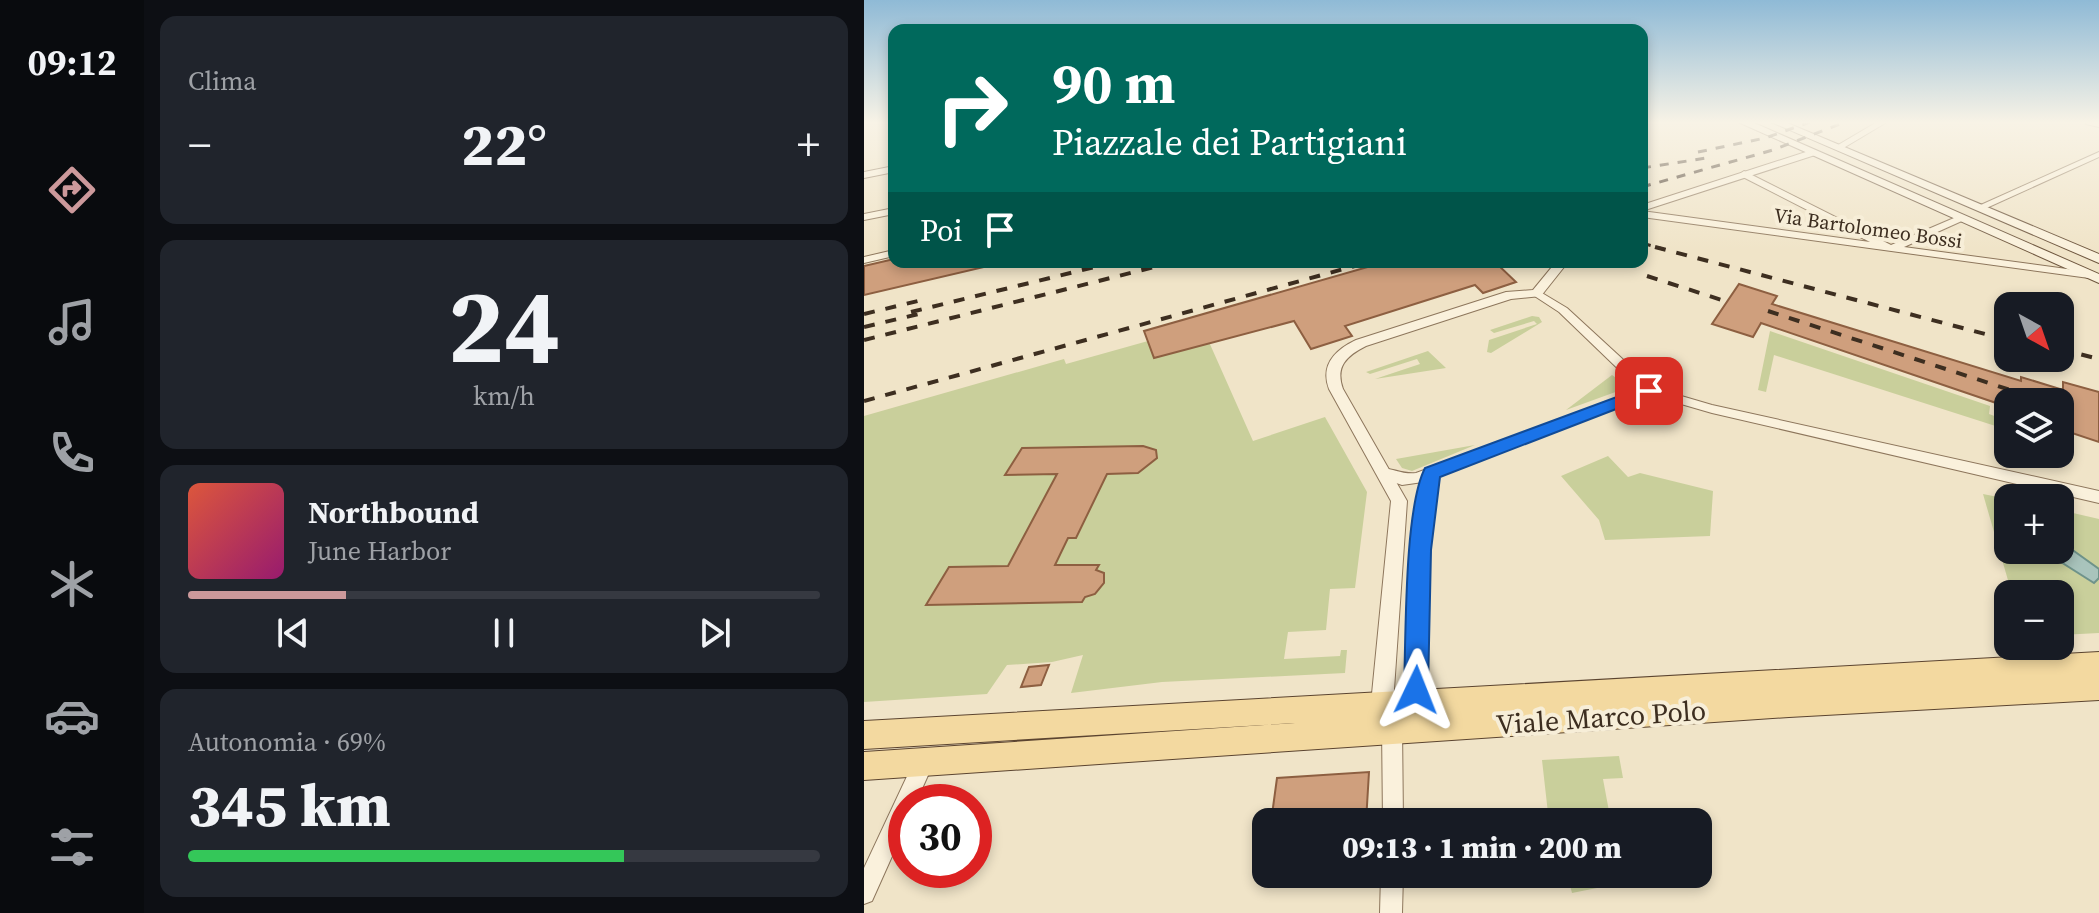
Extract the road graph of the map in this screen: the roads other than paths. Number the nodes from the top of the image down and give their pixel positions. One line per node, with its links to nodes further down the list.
1 (1774, 165): 6 (street)
2 (1839, 165): 13 (main road)
3 (1876, 165): 9 (main road)
4 (2075, 165): 9 (street)
5 (888, 170): 7 (street)
6 (1744, 174): 8 (street); 14 (street)
7 (864, 175)
8 (1648, 206)
9 (1979, 208): 16 (main road)
10 (888, 212): 12 (street)
11 (1648, 215): 14 (street, Via Bartolomeo Bossi)
12 (864, 217)
13 (1961, 218): 14 (street); 19 (main road)
14 (1891, 249): 19 (street, Via Bartolomeo Bossi)
15 (888, 254): 17 (street)
16 (2099, 259)
17 (864, 260)
18 (1557, 268): 20 (street)
19 (2094, 277)
20 (1537, 293): 21 (street); 22 (street)
21 (1649, 391): 23 (street); 24 (street)
22 (1384, 473): 23 (street); 28 (street)
23 (1432, 473): 27 (street)
24 (2099, 497)
25 (2099, 664): 27 (main road, Viale Marco Polo)
26 (2099, 687): 29 (main road, Viale Marco Polo)
27 (1413, 702): 28 (main road, Viale Marco Polo); 29 (street)
28 (1382, 704): 29 (street); 30 (main road, Viale Marco Polo)
29 (1394, 731): 31 (main road, Viale Marco Polo); 33 (street)
30 (864, 735)
31 (924, 762): 32 (main road, Viale Marco Polo); 35 (street)
32 (864, 766)
33 (1393, 808)
34 (1392, 888): 36 (street)
35 (864, 893)
36 (1391, 913)

